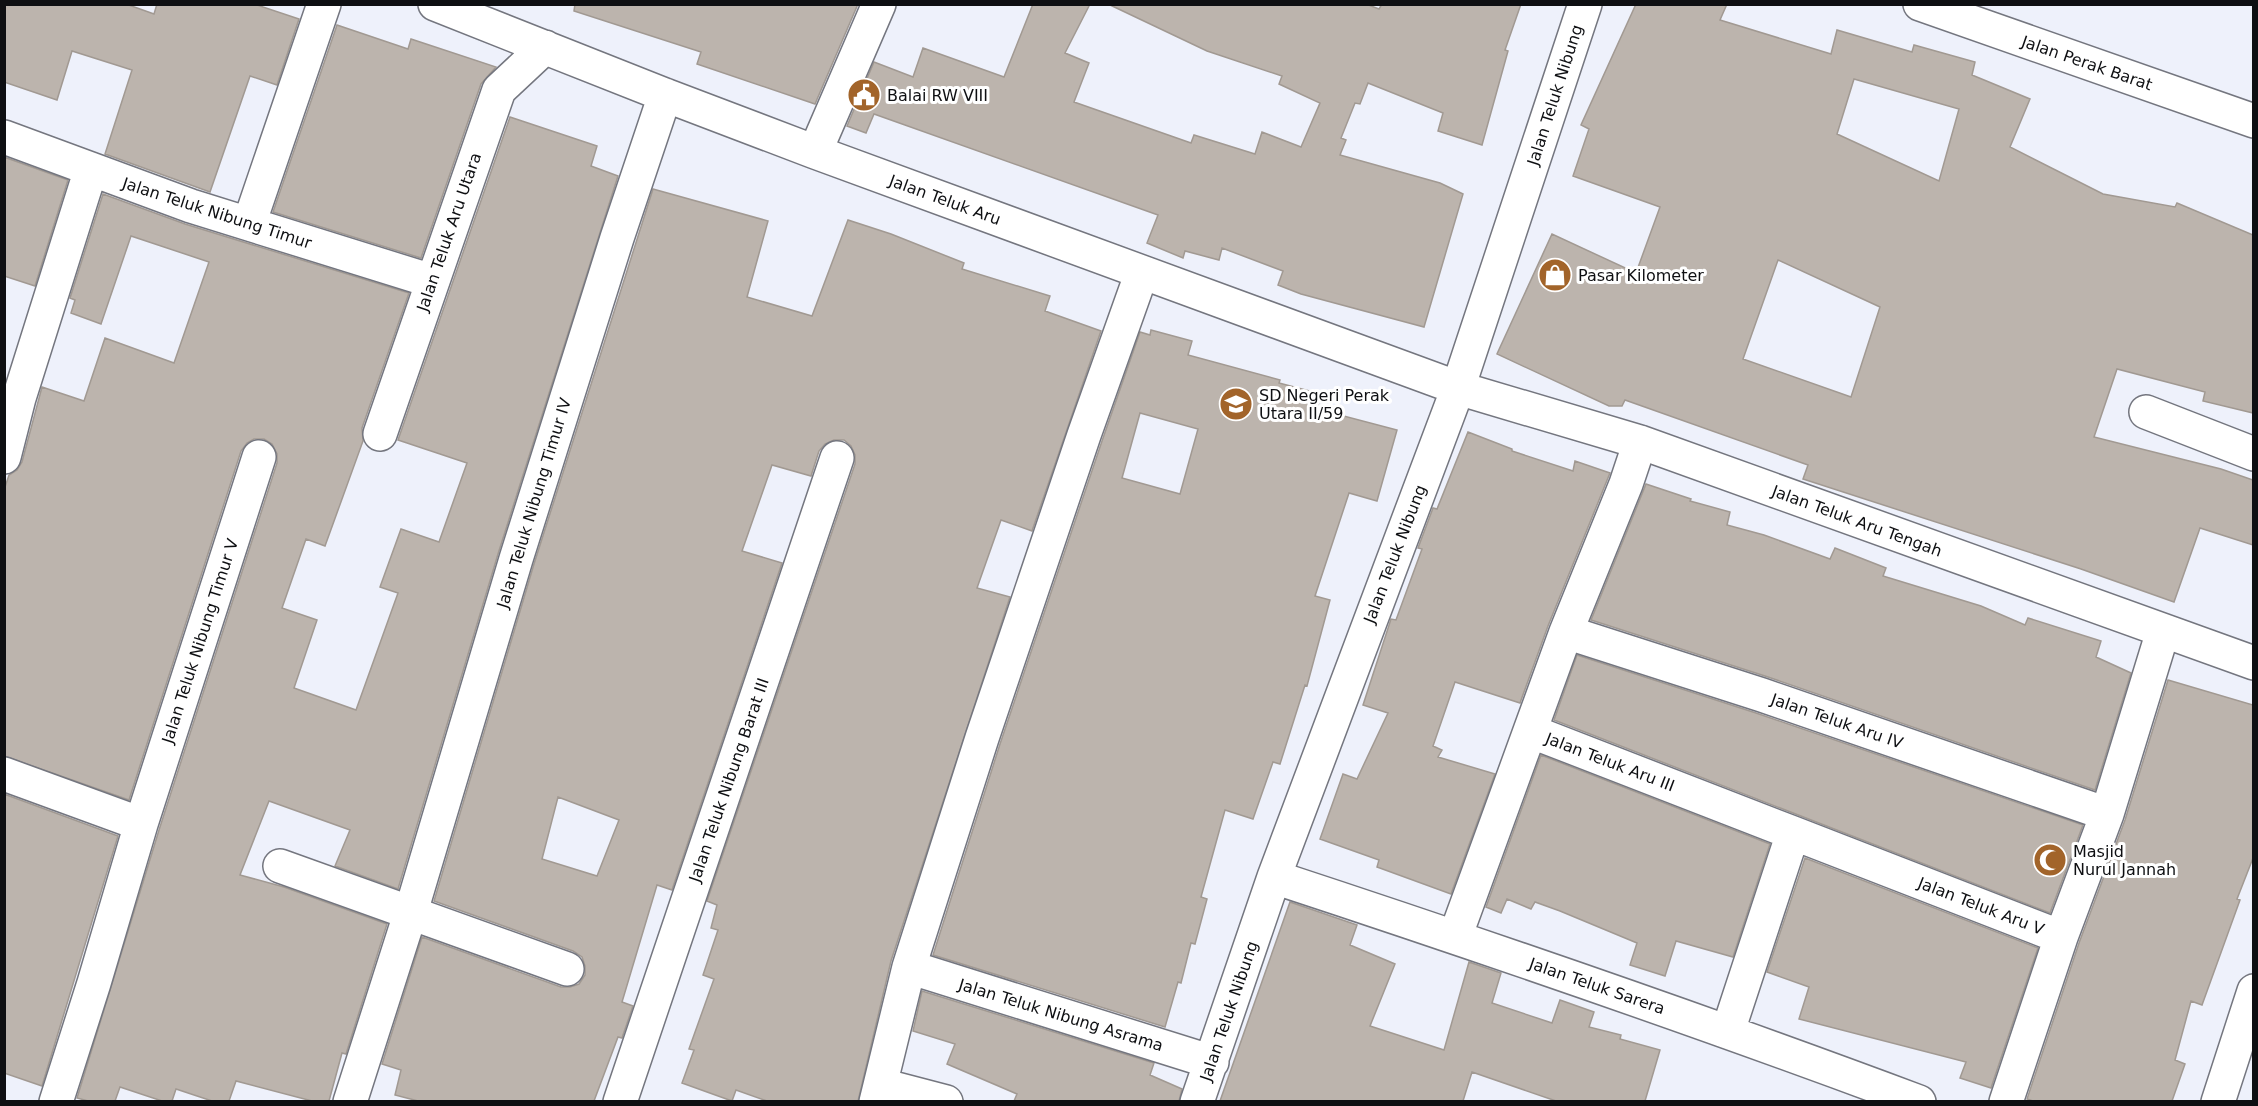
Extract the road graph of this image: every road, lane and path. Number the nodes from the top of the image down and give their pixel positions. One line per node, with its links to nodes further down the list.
1 (324, 4): 12 (main road)
2 (435, 4): 6 (main road, Jalan Teluk Aru)
3 (879, 4): 10 (main road)
4 (1585, 4): 15 (main road, Jalan Teluk Nibung)
5 (1920, 4): 8 (main road, Jalan Perak Barat)
6 (545, 47): 7 (main road, Jalan Teluk Aru); 14 (main road, Jalan Teluk Aru Utara)
7 (665, 95): 10 (main road, Jalan Teluk Aru); 33 (main road, Jalan Teluk Nibung Timur IV)
8 (2253, 121)
9 (4, 137): 11 (main road, Jalan Teluk Nibung Timur)
10 (815, 152): 13 (main road, Jalan Teluk Aru)
11 (91, 169): 12 (main road, Jalan Teluk Nibung Timur); 20 (main road)
12 (249, 224): 14 (main road, Jalan Teluk Nibung Timur)
13 (1142, 272): 15 (main road, Jalan Teluk Aru); 36 (main road)
14 (432, 281): 17 (main road, Jalan Teluk Aru Utara)
15 (1458, 388): 18 (main road, Jalan Teluk Aru Tengah); 32 (main road, Jalan Teluk Nibung)
16 (2146, 412): 19 (main road)
17 (380, 434)
18 (1640, 442): 23 (main road, Jalan Teluk Aru Tengah); 24 (main road)
19 (2253, 454)
20 (4, 457)
21 (259, 457): 29 (main road, Jalan Teluk Nibung Timur V)
22 (837, 458): 44 (main road, Jalan Teluk Nibung Barat III)
23 (2163, 631): 25 (main road, Jalan Teluk Aru Tengah); 28 (main road, Jalan Teluk Aru V)
24 (1566, 632): 26 (main road); 28 (main road, Jalan Teluk Aru IV)
25 (2253, 663)
26 (1530, 731): 30 (main road, Jalan Teluk Aru III); 34 (main road, Jalan Teluk Aru III)
27 (4, 774): 29 (main road)
28 (2107, 814): 35 (main road, Jalan Teluk Aru V)
29 (141, 824): 42 (main road, Jalan Teluk Nibung Timur V)
30 (1793, 833): 35 (main road, Jalan Teluk Aru V); 39 (main road)
31 (280, 866): 33 (main road)
32 (1274, 877): 34 (main road, Jalan Teluk Sarera); 40 (main road, Jalan Teluk Nibung)
33 (410, 914): 37 (main road); 43 (main road, Jalan Teluk Nibung Timur IV)
34 (1455, 937): 39 (main road, Jalan Teluk Sarera)
35 (2061, 937): 48 (main road)
36 (909, 967): 40 (main road, Jalan Teluk Nibung Asrama); 41 (main road)
37 (567, 969)
38 (2253, 991): 49 (main road)
39 (1728, 1031): 47 (main road, Jalan Teluk Sarera)
40 (1212, 1062): 46 (main road, Jalan Teluk Nibung)
41 (878, 1093): 45 (main road)
42 (56, 1101)
43 (350, 1101)
44 (620, 1101)
45 (946, 1101)
46 (1197, 1101)
47 (1918, 1101)
48 (2006, 1101)
49 (2218, 1101)

